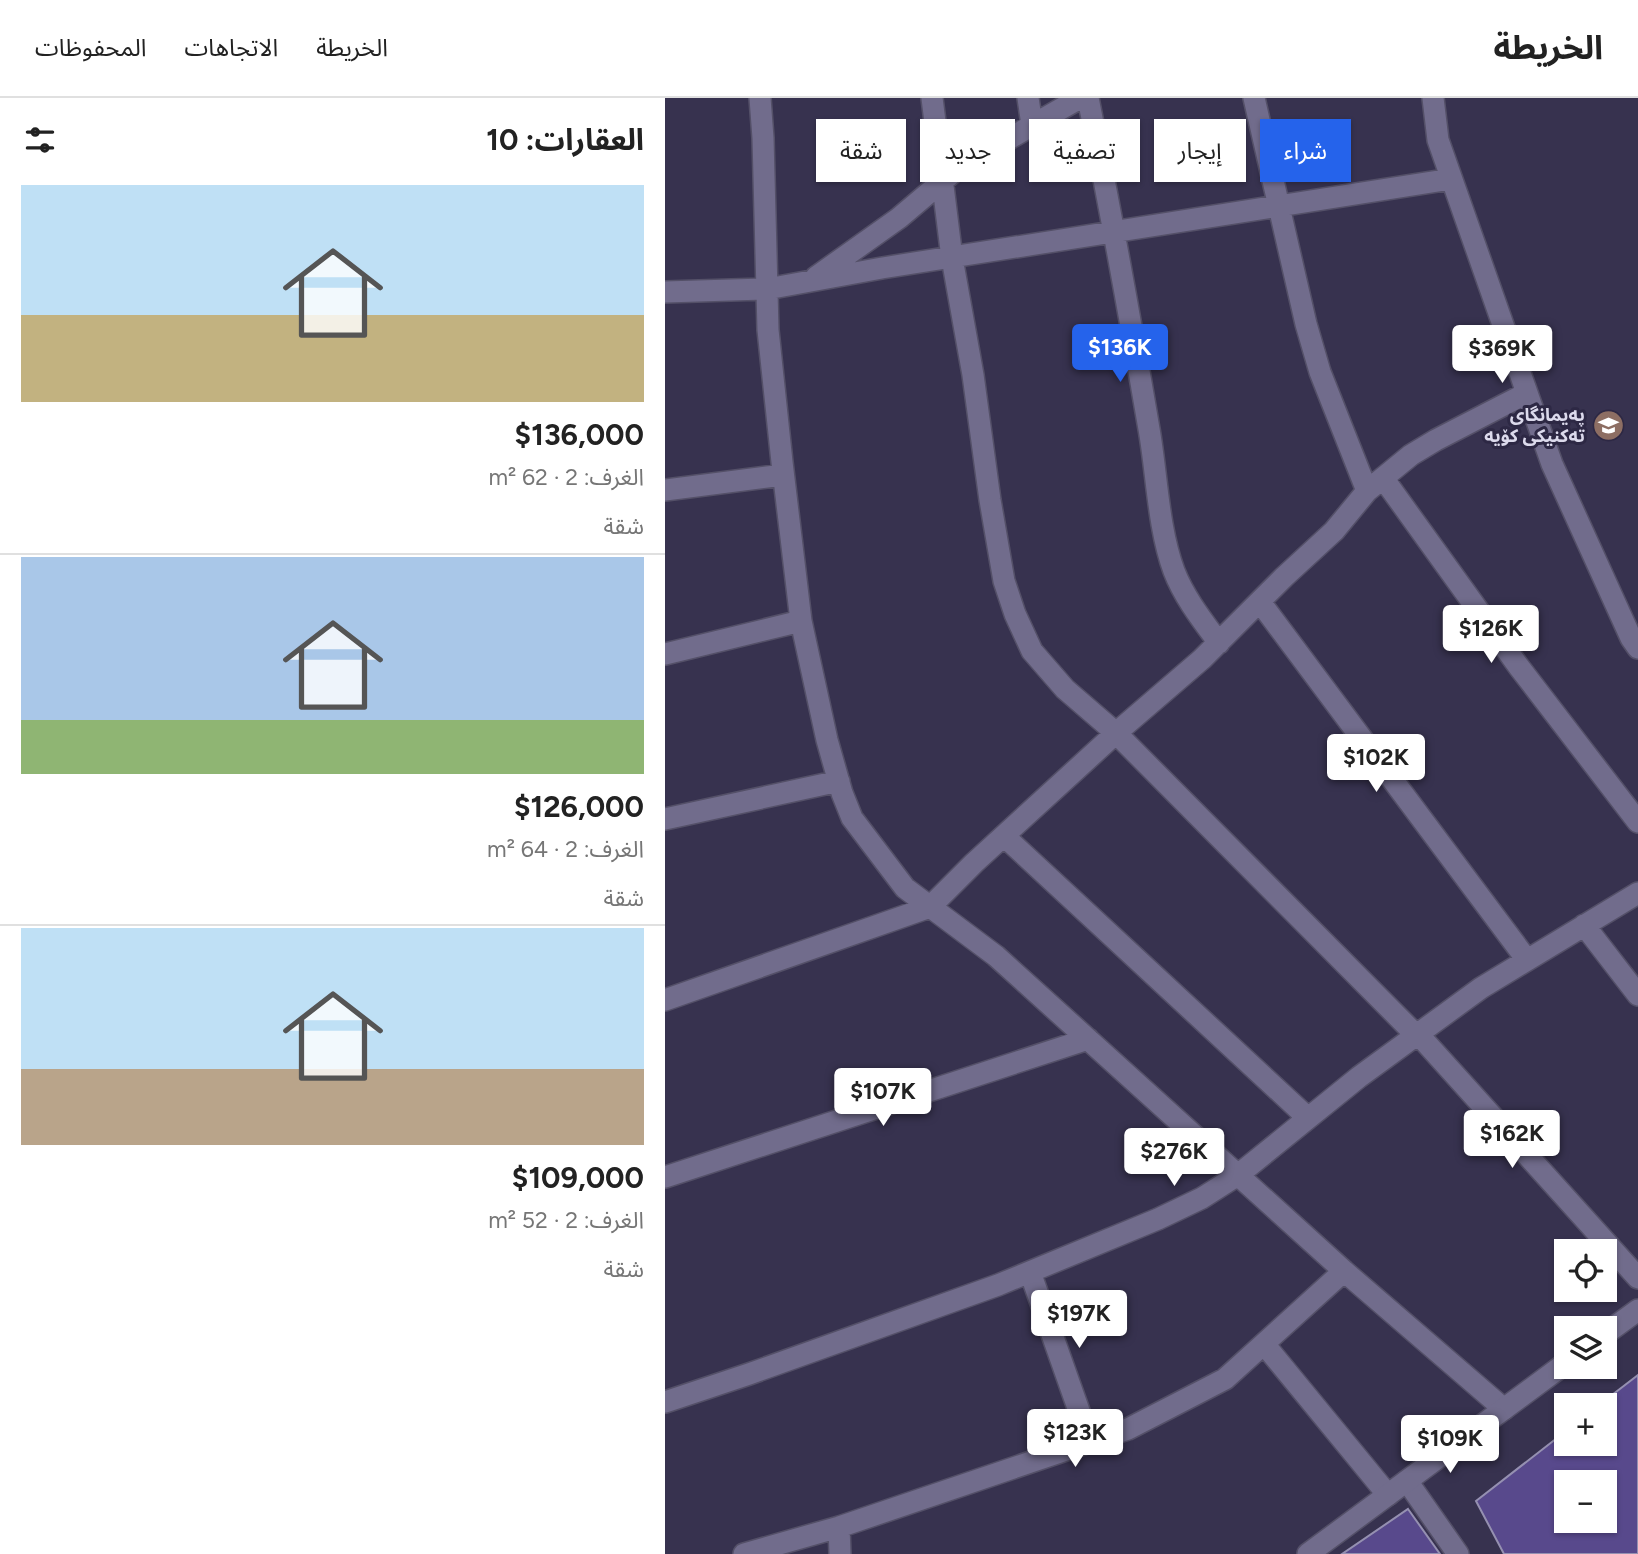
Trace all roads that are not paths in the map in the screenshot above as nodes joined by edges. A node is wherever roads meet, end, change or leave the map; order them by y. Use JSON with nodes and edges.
{"nodes":[{"id":1,"x":760,"y":98,"type":"edge"},
{"id":2,"x":932,"y":98,"type":"edge"},
{"id":3,"x":1028,"y":98,"type":"edge"},
{"id":4,"x":1080,"y":98,"type":"edge"},
{"id":5,"x":1088,"y":98,"type":"edge"},
{"id":6,"x":1254,"y":98,"type":"edge"},
{"id":7,"x":1433,"y":98,"type":"edge"},
{"id":8,"x":935,"y":119,"type":"edge"},
{"id":9,"x":1031,"y":119,"type":"edge"},
{"id":10,"x":1043,"y":119,"type":"edge"},
{"id":11,"x":1451,"y":179,"type":"junction"},
{"id":12,"x":941,"y":182,"type":"edge"},
{"id":13,"x":942,"y":182,"type":"edge"},
{"id":14,"x":1279,"y":206,"type":"junction"},
{"id":15,"x":1115,"y":232,"type":"junction"},
{"id":16,"x":952,"y":258,"type":"junction"},
{"id":17,"x":812,"y":280,"type":"junction"},
{"id":18,"x":767,"y":289,"type":"junction"},
{"id":19,"x":665,"y":292,"type":"edge"},
{"id":20,"x":1527,"y":393,"type":"junction"},
{"id":21,"x":783,"y":475,"type":"junction"},
{"id":22,"x":1375,"y":485,"type":"junction"},
{"id":23,"x":665,"y":490,"type":"edge"},
{"id":24,"x":1260,"y":602,"type":"junction"},
{"id":25,"x":801,"y":621,"type":"junction"},
{"id":26,"x":1219,"y":643,"type":"junction"},
{"id":27,"x":1638,"y":648,"type":"edge"},
{"id":28,"x":665,"y":654,"type":"edge"},
{"id":29,"x":1116,"y":733,"type":"junction"},
{"id":30,"x":839,"y":781,"type":"junction"},
{"id":31,"x":665,"y":819,"type":"edge"},
{"id":32,"x":1638,"y":822,"type":"edge"},
{"id":33,"x":1003,"y":836,"type":"junction"},
{"id":34,"x":1638,"y":893,"type":"edge"},
{"id":35,"x":930,"y":907,"type":"junction"},
{"id":36,"x":1584,"y":925,"type":"junction"},
{"id":37,"x":1527,"y":960,"type":"junction"},
{"id":38,"x":1638,"y":995,"type":"edge"},
{"id":39,"x":665,"y":1000,"type":"edge"},
{"id":40,"x":1417,"y":1035,"type":"junction"},
{"id":41,"x":1088,"y":1039,"type":"junction"},
{"id":42,"x":1308,"y":1118,"type":"junction"},
{"id":43,"x":1238,"y":1175,"type":"junction"},
{"id":44,"x":665,"y":1177,"type":"edge"},
{"id":45,"x":1344,"y":1271,"type":"junction"},
{"id":46,"x":1030,"y":1272,"type":"junction"},
{"id":47,"x":1638,"y":1278,"type":"edge"},
{"id":48,"x":1638,"y":1310,"type":"edge"},
{"id":49,"x":1617,"y":1325,"type":"edge"},
{"id":50,"x":1264,"y":1344,"type":"junction"},
{"id":51,"x":1554,"y":1372,"type":"edge"},
{"id":52,"x":665,"y":1402,"type":"edge"},
{"id":53,"x":1504,"y":1409,"type":"junction"},
{"id":54,"x":1090,"y":1441,"type":"junction"},
{"id":55,"x":1407,"y":1481,"type":"junction"},
{"id":56,"x":1388,"y":1495,"type":"junction"},
{"id":57,"x":839,"y":1527,"type":"junction"},
{"id":58,"x":744,"y":1554,"type":"edge"},
{"id":59,"x":840,"y":1554,"type":"edge"},
{"id":60,"x":1308,"y":1554,"type":"edge"},
{"id":61,"x":1458,"y":1554,"type":"edge"}],
"edges":[{"from":1,"to":18,"type":"street"},
{"from":2,"to":8,"type":"street"},
{"from":3,"to":9,"type":"street"},
{"from":4,"to":10,"type":"street"},
{"from":5,"to":15,"type":"street"},
{"from":6,"to":14,"type":"street"},
{"from":7,"to":11,"type":"street"},
{"from":11,"to":14,"type":"street"},
{"from":11,"to":20,"type":"street"},
{"from":12,"to":17,"type":"street"},
{"from":13,"to":16,"type":"street"},
{"from":14,"to":15,"type":"street"},
{"from":14,"to":22,"type":"street"},
{"from":15,"to":16,"type":"street"},
{"from":15,"to":26,"type":"street"},
{"from":16,"to":17,"type":"street"},
{"from":16,"to":29,"type":"street"},
{"from":17,"to":18,"type":"street"},
{"from":18,"to":19,"type":"street"},
{"from":18,"to":21,"type":"street"},
{"from":20,"to":22,"type":"street"},
{"from":20,"to":27,"type":"street"},
{"from":21,"to":23,"type":"street"},
{"from":21,"to":25,"type":"street"},
{"from":22,"to":24,"type":"street"},
{"from":22,"to":32,"type":"street"},
{"from":24,"to":26,"type":"street"},
{"from":24,"to":37,"type":"street"},
{"from":25,"to":28,"type":"street"},
{"from":25,"to":30,"type":"street"},
{"from":26,"to":29,"type":"street"},
{"from":29,"to":33,"type":"street"},
{"from":29,"to":40,"type":"street"},
{"from":30,"to":31,"type":"street"},
{"from":30,"to":35,"type":"street"},
{"from":33,"to":35,"type":"street"},
{"from":33,"to":42,"type":"street"},
{"from":34,"to":36,"type":"street"},
{"from":35,"to":39,"type":"street"},
{"from":35,"to":41,"type":"street"},
{"from":36,"to":37,"type":"street"},
{"from":36,"to":38,"type":"street"},
{"from":37,"to":40,"type":"street"},
{"from":40,"to":42,"type":"street"},
{"from":40,"to":47,"type":"street"},
{"from":41,"to":43,"type":"street"},
{"from":41,"to":44,"type":"street"},
{"from":42,"to":43,"type":"street"},
{"from":43,"to":45,"type":"street"},
{"from":43,"to":46,"type":"street"},
{"from":45,"to":50,"type":"street"},
{"from":45,"to":53,"type":"street"},
{"from":46,"to":52,"type":"street"},
{"from":46,"to":54,"type":"street"},
{"from":48,"to":49,"type":"street"},
{"from":50,"to":54,"type":"street"},
{"from":50,"to":56,"type":"street"},
{"from":51,"to":53,"type":"street"},
{"from":53,"to":55,"type":"street"},
{"from":54,"to":57,"type":"street"},
{"from":55,"to":56,"type":"street"},
{"from":55,"to":61,"type":"street"},
{"from":56,"to":60,"type":"street"},
{"from":57,"to":58,"type":"street"},
{"from":57,"to":59,"type":"street"}]}
